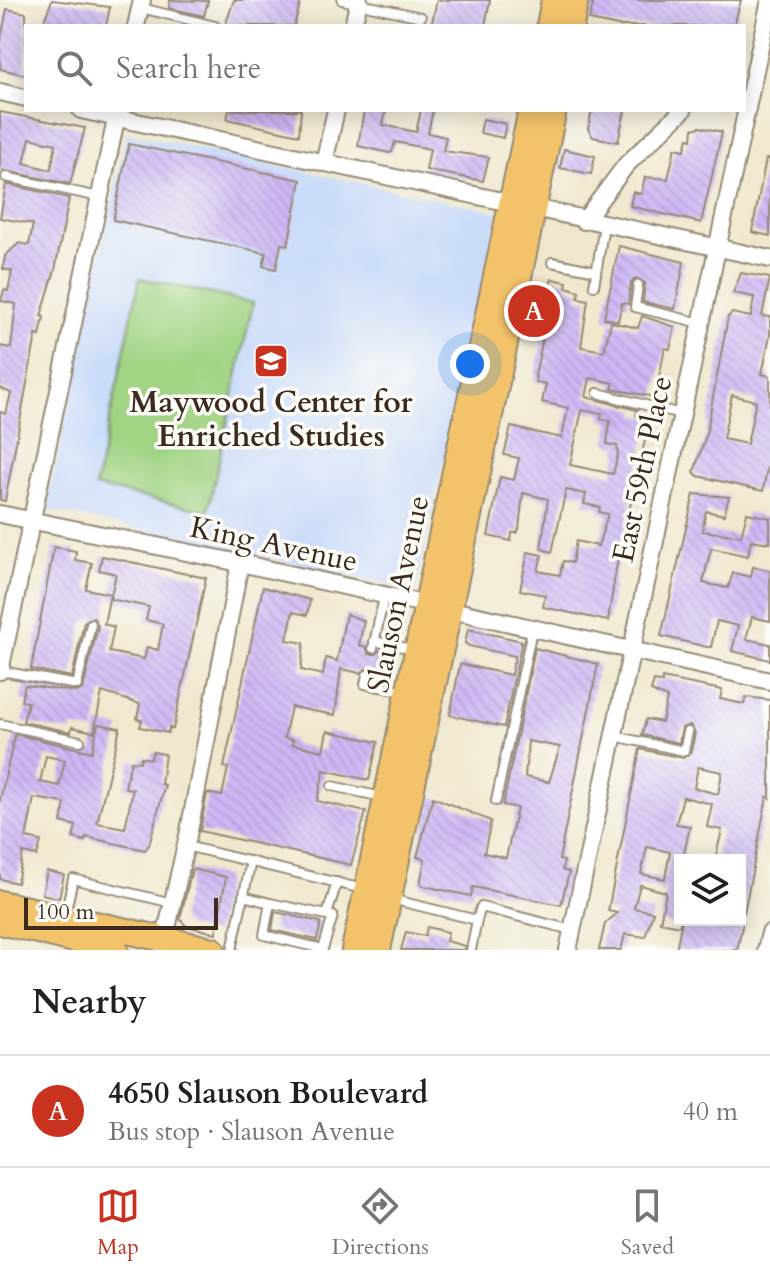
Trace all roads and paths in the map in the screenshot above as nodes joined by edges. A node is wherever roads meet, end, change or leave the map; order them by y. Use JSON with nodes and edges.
{"nodes":[{"id":1,"x":554,"y":0,"type":"edge"},
{"id":2,"x":576,"y":0,"type":"edge"},
{"id":3,"x":770,"y":0,"type":"edge"},
{"id":4,"x":353,"y":1,"type":"edge"},
{"id":5,"x":141,"y":4,"type":"edge"},
{"id":6,"x":421,"y":17,"type":"dead end"},
{"id":7,"x":136,"y":24,"type":"edge"},
{"id":8,"x":208,"y":24,"type":"edge"},
{"id":9,"x":353,"y":24,"type":"edge"},
{"id":10,"x":549,"y":24,"type":"edge"},
{"id":11,"x":571,"y":24,"type":"edge"},
{"id":12,"x":765,"y":44,"type":"edge"},
{"id":13,"x":746,"y":58,"type":"edge"},
{"id":14,"x":0,"y":92,"type":"edge"},
{"id":15,"x":24,"y":98,"type":"edge"},
{"id":16,"x":336,"y":112,"type":"edge"},
{"id":17,"x":531,"y":112,"type":"edge"},
{"id":18,"x":553,"y":112,"type":"edge"},
{"id":19,"x":681,"y":112,"type":"edge"},
{"id":20,"x":118,"y":114,"type":"edge"},
{"id":21,"x":324,"y":163,"type":"junction"},
{"id":22,"x":6,"y":177,"type":"dead end"},
{"id":23,"x":100,"y":198,"type":"junction"},
{"id":24,"x":521,"y":206,"type":"junction"},
{"id":25,"x":584,"y":221,"type":"junction"},
{"id":26,"x":604,"y":225,"type":"junction"},
{"id":27,"x":717,"y":248,"type":"junction"},
{"id":28,"x":770,"y":259,"type":"edge"},
{"id":29,"x":552,"y":262,"type":"dead end"},
{"id":30,"x":596,"y":271,"type":"junction"},
{"id":31,"x":638,"y":285,"type":"dead end"},
{"id":32,"x":594,"y":286,"type":"dead end"},
{"id":33,"x":701,"y":323,"type":"junction"},
{"id":34,"x":598,"y":393,"type":"dead end"},
{"id":35,"x":682,"y":414,"type":"junction"},
{"id":36,"x":0,"y":514,"type":"edge"},
{"id":37,"x":31,"y":522,"type":"junction"},
{"id":38,"x":240,"y":563,"type":"junction"},
{"id":39,"x":384,"y":597,"type":"junction"},
{"id":40,"x":437,"y":609,"type":"junction"},
{"id":41,"x":91,"y":624,"type":"dead end"},
{"id":42,"x":532,"y":630,"type":"junction"},
{"id":43,"x":417,"y":650,"type":"junction"},
{"id":44,"x":632,"y":652,"type":"junction"},
{"id":45,"x":0,"y":671,"type":"edge"},
{"id":46,"x":367,"y":675,"type":"dead end"},
{"id":47,"x":770,"y":681,"type":"edge"},
{"id":48,"x":409,"y":693,"type":"junction"},
{"id":49,"x":0,"y":724,"type":"edge"},
{"id":50,"x":688,"y":732,"type":"dead end"},
{"id":51,"x":614,"y":736,"type":"junction"},
{"id":52,"x":80,"y":741,"type":"dead end"},
{"id":53,"x":332,"y":786,"type":"dead end"},
{"id":54,"x":388,"y":798,"type":"junction"},
{"id":55,"x":496,"y":801,"type":"dead end"},
{"id":56,"x":185,"y":846,"type":"junction"},
{"id":57,"x":251,"y":861,"type":"junction"},
{"id":58,"x":337,"y":882,"type":"junction"},
{"id":59,"x":379,"y":894,"type":"junction"},
{"id":60,"x":243,"y":896,"type":"junction"},
{"id":61,"x":0,"y":903,"type":"edge"},
{"id":62,"x":172,"y":903,"type":"junction"},
{"id":63,"x":270,"y":903,"type":"junction"},
{"id":64,"x":327,"y":915,"type":"junction"},
{"id":65,"x":477,"y":920,"type":"junction"},
{"id":66,"x":0,"y":922,"type":"edge"},
{"id":67,"x":572,"y":930,"type":"junction"},
{"id":68,"x":770,"y":933,"type":"edge"},
{"id":69,"x":61,"y":934,"type":"edge"},
{"id":70,"x":163,"y":944,"type":"edge"},
{"id":71,"x":116,"y":950,"type":"edge"},
{"id":72,"x":213,"y":950,"type":"edge"},
{"id":73,"x":232,"y":950,"type":"edge"},
{"id":74,"x":354,"y":950,"type":"edge"},
{"id":75,"x":378,"y":950,"type":"edge"},
{"id":76,"x":471,"y":950,"type":"edge"},
{"id":77,"x":568,"y":950,"type":"edge"},
{"id":78,"x":766,"y":950,"type":"edge"}],
"edges":[{"from":1,"to":10,"type":"main road"},
{"from":2,"to":11,"type":"main road"},
{"from":3,"to":12,"type":"street","name":"East 59th Place"},
{"from":4,"to":6,"type":"lane"},
{"from":4,"to":9,"type":"street"},
{"from":5,"to":7,"type":"street"},
{"from":5,"to":8,"type":"lane"},
{"from":12,"to":13,"type":"street"},
{"from":12,"to":27,"type":"street","name":"East 59th Place"},
{"from":14,"to":15,"type":"street"},
{"from":16,"to":21,"type":"street"},
{"from":17,"to":24,"type":"main road","name":"Slauson Avenue"},
{"from":18,"to":24,"type":"main road","name":"Slauson Avenue"},
{"from":19,"to":25,"type":"street"},
{"from":20,"to":21,"type":"street"},
{"from":20,"to":23,"type":"street"},
{"from":21,"to":24,"type":"street"},
{"from":22,"to":23,"type":"lane"},
{"from":23,"to":37,"type":"street"},
{"from":24,"to":25,"type":"street"},
{"from":24,"to":40,"type":"main road","name":"Slauson Avenue"},
{"from":25,"to":26,"type":"street"},
{"from":26,"to":27,"type":"street"},
{"from":26,"to":30,"type":"lane"},
{"from":27,"to":28,"type":"street"},
{"from":27,"to":33,"type":"street","name":"East 59th Place"},
{"from":29,"to":30,"type":"lane"},
{"from":30,"to":32,"type":"lane"},
{"from":31,"to":33,"type":"lane"},
{"from":33,"to":35,"type":"street","name":"East 59th Place"},
{"from":34,"to":35,"type":"lane"},
{"from":35,"to":44,"type":"street","name":"East 59th Place"},
{"from":36,"to":37,"type":"street","name":"King Avenue"},
{"from":37,"to":38,"type":"street","name":"King Avenue"},
{"from":37,"to":45,"type":"street"},
{"from":38,"to":39,"type":"street","name":"King Avenue"},
{"from":38,"to":56,"type":"street"},
{"from":39,"to":40,"type":"street","name":"King Avenue"},
{"from":39,"to":43,"type":"lane"},
{"from":40,"to":42,"type":"street","name":"King Avenue"},
{"from":40,"to":43,"type":"main road","name":"Slauson Avenue"},
{"from":40,"to":59,"type":"main road","name":"Slauson Avenue"},
{"from":41,"to":45,"type":"lane"},
{"from":42,"to":44,"type":"street","name":"King Avenue"},
{"from":42,"to":55,"type":"lane"},
{"from":43,"to":48,"type":"main road","name":"Slauson Avenue"},
{"from":44,"to":47,"type":"street","name":"King Avenue"},
{"from":44,"to":51,"type":"street","name":"East 59th Place"},
{"from":46,"to":48,"type":"lane"},
{"from":48,"to":54,"type":"main road","name":"Slauson Avenue"},
{"from":49,"to":52,"type":"lane"},
{"from":50,"to":51,"type":"lane"},
{"from":51,"to":67,"type":"street","name":"East 59th Place"},
{"from":53,"to":54,"type":"lane"},
{"from":54,"to":59,"type":"main road","name":"Slauson Avenue"},
{"from":56,"to":57,"type":"lane"},
{"from":56,"to":62,"type":"street"},
{"from":57,"to":58,"type":"lane"},
{"from":57,"to":60,"type":"lane"},
{"from":58,"to":59,"type":"lane"},
{"from":58,"to":64,"type":"lane"},
{"from":59,"to":65,"type":"lane"},
{"from":59,"to":74,"type":"main road","name":"Slauson Avenue"},
{"from":59,"to":75,"type":"main road","name":"Slauson Avenue"},
{"from":60,"to":63,"type":"lane"},
{"from":60,"to":73,"type":"lane"},
{"from":61,"to":69,"type":"main road"},
{"from":62,"to":69,"type":"lane"},
{"from":62,"to":70,"type":"street"},
{"from":63,"to":64,"type":"lane"},
{"from":63,"to":64,"type":"lane"},
{"from":65,"to":67,"type":"lane"},
{"from":65,"to":76,"type":"lane"},
{"from":66,"to":69,"type":"main road"},
{"from":67,"to":77,"type":"street","name":"East 59th Place"},
{"from":68,"to":78,"type":"street"},
{"from":69,"to":70,"type":"main road"},
{"from":69,"to":71,"type":"main road"},
{"from":70,"to":72,"type":"main road"}]}
